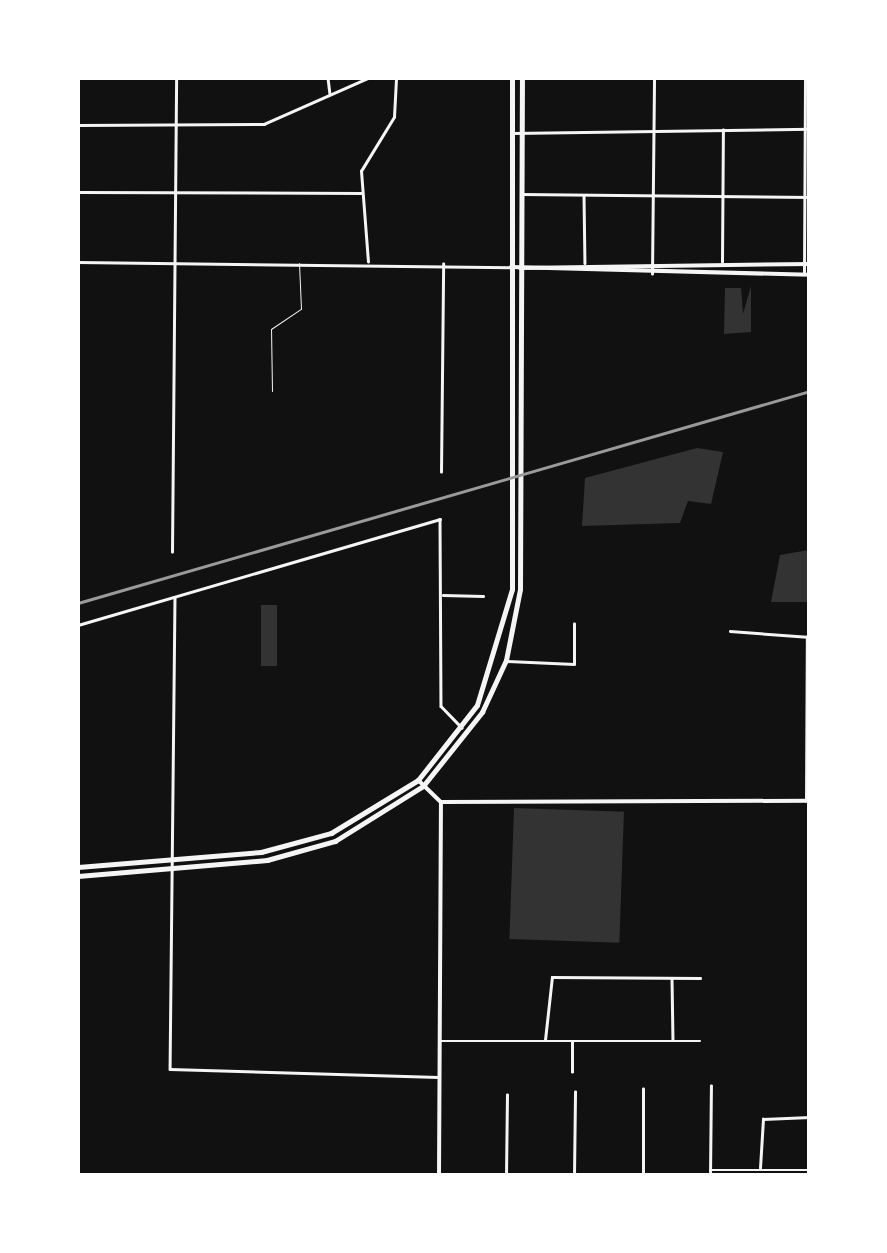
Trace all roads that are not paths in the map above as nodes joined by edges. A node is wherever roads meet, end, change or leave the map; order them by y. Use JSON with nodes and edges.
{"nodes":[{"id":1,"x":176,"y":78,"type":"edge"},
{"id":2,"x":328,"y":78,"type":"edge"},
{"id":3,"x":368,"y":78,"type":"edge"},
{"id":4,"x":396,"y":78,"type":"edge"},
{"id":5,"x":512,"y":78,"type":"edge"},
{"id":6,"x":522,"y":78,"type":"edge"},
{"id":7,"x":654,"y":78,"type":"edge"},
{"id":8,"x":806,"y":78,"type":"edge"},
{"id":9,"x":330,"y":96,"type":"junction"},
{"id":10,"x":78,"y":124,"type":"edge"},
{"id":11,"x":176,"y":125,"type":"junction"},
{"id":12,"x":522,"y":128,"type":"junction"},
{"id":13,"x":653,"y":129,"type":"junction"},
{"id":14,"x":724,"y":129,"type":"junction"},
{"id":15,"x":807,"y":129,"type":"edge"},
{"id":16,"x":512,"y":134,"type":"junction"},
{"id":17,"x":512,"y":184,"type":"junction"},
{"id":18,"x":78,"y":192,"type":"edge"},
{"id":19,"x":176,"y":192,"type":"junction"},
{"id":20,"x":362,"y":193,"type":"junction"},
{"id":21,"x":522,"y":194,"type":"junction"},
{"id":22,"x":584,"y":195,"type":"junction"},
{"id":23,"x":653,"y":196,"type":"junction"},
{"id":24,"x":722,"y":196,"type":"junction"},
{"id":25,"x":807,"y":197,"type":"edge"},
{"id":26,"x":78,"y":262,"type":"edge"},
{"id":27,"x":175,"y":262,"type":"junction"},
{"id":28,"x":299,"y":263,"type":"junction"},
{"id":29,"x":585,"y":263,"type":"junction"},
{"id":30,"x":368,"y":264,"type":"junction"},
{"id":31,"x":443,"y":264,"type":"junction"},
{"id":32,"x":652,"y":264,"type":"junction"},
{"id":33,"x":722,"y":264,"type":"junction"},
{"id":34,"x":807,"y":264,"type":"edge"},
{"id":35,"x":511,"y":268,"type":"junction"},
{"id":36,"x":520,"y":268,"type":"junction"},
{"id":37,"x":652,"y":274,"type":"junction"},
{"id":38,"x":807,"y":275,"type":"edge"},
{"id":39,"x":272,"y":390,"type":"dead end"},
{"id":40,"x":441,"y":472,"type":"dead end"},
{"id":41,"x":172,"y":552,"type":"dead end"},
{"id":42,"x":442,"y":596,"type":"junction"},
{"id":43,"x":483,"y":596,"type":"dead end"},
{"id":44,"x":175,"y":597,"type":"junction"},
{"id":45,"x":574,"y":624,"type":"dead end"},
{"id":46,"x":78,"y":625,"type":"edge"},
{"id":47,"x":730,"y":631,"type":"dead end"},
{"id":48,"x":808,"y":637,"type":"edge"},
{"id":49,"x":506,"y":660,"type":"junction"},
{"id":50,"x":808,"y":698,"type":"edge"},
{"id":51,"x":462,"y":728,"type":"junction"},
{"id":52,"x":808,"y":761,"type":"edge"},
{"id":53,"x":418,"y":780,"type":"junction"},
{"id":54,"x":423,"y":786,"type":"junction"},
{"id":55,"x":441,"y":802,"type":"junction"},
{"id":56,"x":808,"y":802,"type":"edge"},
{"id":57,"x":296,"y":844,"type":"junction"},
{"id":58,"x":297,"y":853,"type":"junction"},
{"id":59,"x":174,"y":859,"type":"junction"},
{"id":60,"x":78,"y":867,"type":"edge"},
{"id":61,"x":171,"y":868,"type":"junction"},
{"id":62,"x":78,"y":876,"type":"edge"},
{"id":63,"x":672,"y":978,"type":"junction"},
{"id":64,"x":700,"y":978,"type":"dead end"},
{"id":65,"x":440,"y":1040,"type":"junction"},
{"id":66,"x":544,"y":1041,"type":"junction"},
{"id":67,"x":572,"y":1041,"type":"junction"},
{"id":68,"x":673,"y":1041,"type":"junction"},
{"id":69,"x":700,"y":1041,"type":"dead end"},
{"id":70,"x":572,"y":1072,"type":"dead end"},
{"id":71,"x":440,"y":1077,"type":"junction"},
{"id":72,"x":711,"y":1086,"type":"dead end"},
{"id":73,"x":643,"y":1089,"type":"dead end"},
{"id":74,"x":575,"y":1092,"type":"dead end"},
{"id":75,"x":507,"y":1095,"type":"dead end"},
{"id":76,"x":810,"y":1117,"type":"edge"},
{"id":77,"x":760,"y":1170,"type":"junction"},
{"id":78,"x":810,"y":1170,"type":"edge"},
{"id":79,"x":710,"y":1173,"type":"edge"},
{"id":80,"x":439,"y":1176,"type":"edge"},
{"id":81,"x":506,"y":1176,"type":"edge"},
{"id":82,"x":574,"y":1176,"type":"edge"},
{"id":83,"x":642,"y":1176,"type":"edge"}],
"edges":[{"from":1,"to":11,"type":"street"},
{"from":2,"to":9,"type":"street"},
{"from":3,"to":9,"type":"street"},
{"from":4,"to":20,"type":"street"},
{"from":5,"to":16,"type":"main road"},
{"from":6,"to":12,"type":"main road"},
{"from":7,"to":13,"type":"street"},
{"from":8,"to":15,"type":"street"},
{"from":9,"to":11,"type":"street"},
{"from":10,"to":11,"type":"street"},
{"from":11,"to":19,"type":"street"},
{"from":12,"to":13,"type":"street"},
{"from":12,"to":16,"type":"street"},
{"from":12,"to":21,"type":"main road"},
{"from":13,"to":14,"type":"street"},
{"from":13,"to":23,"type":"street"},
{"from":14,"to":15,"type":"street"},
{"from":14,"to":24,"type":"street"},
{"from":15,"to":25,"type":"street"},
{"from":16,"to":17,"type":"main road"},
{"from":17,"to":21,"type":"main road"},
{"from":17,"to":35,"type":"main road"},
{"from":18,"to":19,"type":"street"},
{"from":19,"to":20,"type":"street"},
{"from":19,"to":27,"type":"street"},
{"from":20,"to":30,"type":"street"},
{"from":21,"to":22,"type":"street"},
{"from":21,"to":36,"type":"main road"},
{"from":22,"to":23,"type":"street"},
{"from":22,"to":29,"type":"street"},
{"from":23,"to":24,"type":"street"},
{"from":23,"to":32,"type":"street"},
{"from":24,"to":25,"type":"street"},
{"from":24,"to":33,"type":"street"},
{"from":25,"to":34,"type":"street"},
{"from":26,"to":27,"type":"street"},
{"from":27,"to":28,"type":"street"},
{"from":27,"to":41,"type":"street"},
{"from":28,"to":30,"type":"street"},
{"from":28,"to":39,"type":"lane"},
{"from":29,"to":32,"type":"street"},
{"from":29,"to":36,"type":"street"},
{"from":30,"to":31,"type":"street"},
{"from":31,"to":35,"type":"street"},
{"from":31,"to":40,"type":"street"},
{"from":32,"to":33,"type":"street"},
{"from":32,"to":37,"type":"street"},
{"from":33,"to":34,"type":"street"},
{"from":34,"to":38,"type":"street"},
{"from":35,"to":36,"type":"street"},
{"from":35,"to":51,"type":"main road"},
{"from":36,"to":37,"type":"street"},
{"from":36,"to":49,"type":"main road"},
{"from":37,"to":38,"type":"street"},
{"from":42,"to":43,"type":"street"},
{"from":42,"to":44,"type":"street"},
{"from":42,"to":51,"type":"street"},
{"from":44,"to":46,"type":"street"},
{"from":44,"to":59,"type":"street"},
{"from":45,"to":49,"type":"street"},
{"from":47,"to":48,"type":"street"},
{"from":48,"to":50,"type":"street"},
{"from":49,"to":54,"type":"main road"},
{"from":50,"to":52,"type":"street"},
{"from":51,"to":53,"type":"main road"},
{"from":52,"to":56,"type":"street"},
{"from":53,"to":54,"type":"street"},
{"from":53,"to":57,"type":"main road"},
{"from":54,"to":55,"type":"street"},
{"from":54,"to":58,"type":"main road"},
{"from":55,"to":56,"type":"street"},
{"from":55,"to":65,"type":"street"},
{"from":57,"to":58,"type":"street"},
{"from":57,"to":59,"type":"main road"},
{"from":58,"to":61,"type":"main road"},
{"from":59,"to":60,"type":"main road"},
{"from":59,"to":61,"type":"street"},
{"from":61,"to":62,"type":"main road"},
{"from":61,"to":71,"type":"street"},
{"from":63,"to":64,"type":"street"},
{"from":63,"to":66,"type":"street"},
{"from":63,"to":68,"type":"street"},
{"from":65,"to":66,"type":"street"},
{"from":65,"to":71,"type":"street"},
{"from":66,"to":67,"type":"street"},
{"from":67,"to":68,"type":"street"},
{"from":67,"to":70,"type":"street"},
{"from":68,"to":69,"type":"street"},
{"from":71,"to":80,"type":"street"},
{"from":72,"to":79,"type":"street"},
{"from":73,"to":83,"type":"street"},
{"from":74,"to":82,"type":"street"},
{"from":75,"to":81,"type":"street"},
{"from":76,"to":77,"type":"street"},
{"from":77,"to":78,"type":"street"},
{"from":77,"to":79,"type":"street"}]}
